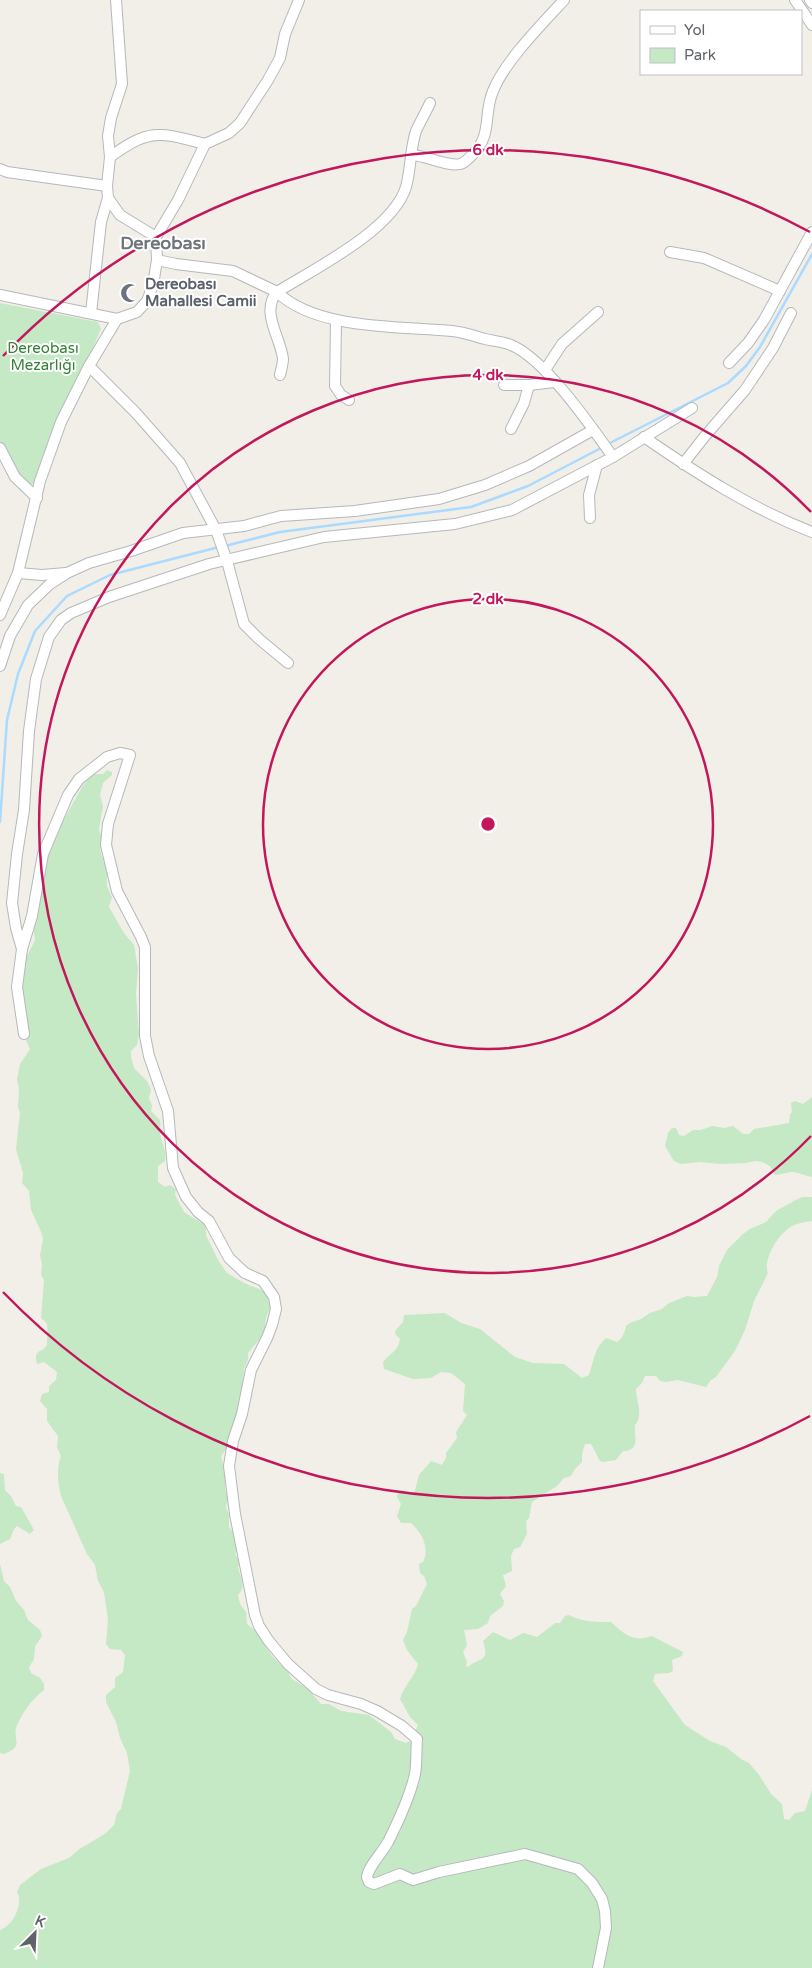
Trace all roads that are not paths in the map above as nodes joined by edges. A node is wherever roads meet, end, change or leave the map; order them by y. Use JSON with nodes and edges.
{"nodes":[{"id":1,"x":116,"y":0,"type":"edge"},
{"id":2,"x":299,"y":0,"type":"edge"},
{"id":3,"x":564,"y":0,"type":"edge"},
{"id":4,"x":802,"y":10,"type":"edge"},
{"id":5,"x":812,"y":25,"type":"edge"},
{"id":6,"x":430,"y":103,"type":"dead end"},
{"id":7,"x":205,"y":144,"type":"junction"},
{"id":8,"x":411,"y":155,"type":"junction"},
{"id":9,"x":110,"y":157,"type":"junction"},
{"id":10,"x":0,"y":169,"type":"edge"},
{"id":11,"x":107,"y":186,"type":"junction"},
{"id":12,"x":108,"y":198,"type":"junction"},
{"id":13,"x":812,"y":232,"type":"edge"},
{"id":14,"x":156,"y":237,"type":"junction"},
{"id":15,"x":670,"y":252,"type":"dead end"},
{"id":16,"x":157,"y":260,"type":"junction"},
{"id":17,"x":780,"y":291,"type":"junction"},
{"id":18,"x":277,"y":292,"type":"junction"},
{"id":19,"x":0,"y":295,"type":"edge"},
{"id":20,"x":598,"y":312,"type":"dead end"},
{"id":21,"x":91,"y":313,"type":"junction"},
{"id":22,"x":791,"y":313,"type":"dead end"},
{"id":23,"x":117,"y":319,"type":"junction"},
{"id":24,"x":336,"y":321,"type":"junction"},
{"id":25,"x":729,"y":363,"type":"dead end"},
{"id":26,"x":89,"y":366,"type":"junction"},
{"id":27,"x":545,"y":370,"type":"junction"},
{"id":28,"x":280,"y":374,"type":"dead end"},
{"id":29,"x":554,"y":382,"type":"junction"},
{"id":30,"x":504,"y":385,"type":"dead end"},
{"id":31,"x":529,"y":385,"type":"junction"},
{"id":32,"x":348,"y":400,"type":"dead end"},
{"id":33,"x":692,"y":408,"type":"dead end"},
{"id":34,"x":511,"y":429,"type":"dead end"},
{"id":35,"x":593,"y":430,"type":"junction"},
{"id":36,"x":644,"y":437,"type":"junction"},
{"id":37,"x":0,"y":448,"type":"edge"},
{"id":38,"x":613,"y":457,"type":"junction"},
{"id":39,"x":683,"y":464,"type":"junction"},
{"id":40,"x":597,"y":465,"type":"junction"},
{"id":41,"x":37,"y":498,"type":"junction"},
{"id":42,"x":590,"y":518,"type":"dead end"},
{"id":43,"x":216,"y":530,"type":"junction"},
{"id":44,"x":812,"y":532,"type":"edge"},
{"id":45,"x":227,"y":560,"type":"junction"},
{"id":46,"x":67,"y":572,"type":"junction"},
{"id":47,"x":18,"y":573,"type":"junction"},
{"id":48,"x":0,"y":615,"type":"edge"},
{"id":49,"x":288,"y":663,"type":"dead end"},
{"id":50,"x":0,"y":666,"type":"edge"},
{"id":51,"x":22,"y":949,"type":"junction"},
{"id":52,"x":24,"y":1034,"type":"dead end"},
{"id":53,"x":598,"y":1968,"type":"edge"}],
"edges":[{"from":1,"to":9,"type":"street"},
{"from":2,"to":7,"type":"street"},
{"from":3,"to":8,"type":"street"},
{"from":4,"to":5,"type":"street"},
{"from":6,"to":8,"type":"street"},
{"from":7,"to":9,"type":"street"},
{"from":7,"to":14,"type":"street"},
{"from":8,"to":18,"type":"street"},
{"from":9,"to":11,"type":"street"},
{"from":10,"to":11,"type":"street"},
{"from":11,"to":12,"type":"street"},
{"from":12,"to":14,"type":"street"},
{"from":12,"to":21,"type":"street"},
{"from":13,"to":17,"type":"street"},
{"from":14,"to":16,"type":"street"},
{"from":15,"to":17,"type":"street"},
{"from":16,"to":18,"type":"street"},
{"from":16,"to":23,"type":"street"},
{"from":17,"to":25,"type":"street"},
{"from":18,"to":24,"type":"street"},
{"from":18,"to":28,"type":"street"},
{"from":19,"to":21,"type":"street"},
{"from":20,"to":27,"type":"street"},
{"from":21,"to":23,"type":"street"},
{"from":22,"to":39,"type":"street"},
{"from":23,"to":26,"type":"street"},
{"from":24,"to":27,"type":"street"},
{"from":24,"to":32,"type":"street"},
{"from":26,"to":41,"type":"street"},
{"from":26,"to":43,"type":"street"},
{"from":27,"to":29,"type":"street"},
{"from":29,"to":31,"type":"street"},
{"from":29,"to":35,"type":"street"},
{"from":30,"to":31,"type":"street"},
{"from":31,"to":34,"type":"street"},
{"from":33,"to":36,"type":"street"},
{"from":35,"to":38,"type":"street"},
{"from":35,"to":43,"type":"street"},
{"from":36,"to":38,"type":"street"},
{"from":36,"to":39,"type":"street"},
{"from":37,"to":41,"type":"street"},
{"from":38,"to":40,"type":"street"},
{"from":39,"to":44,"type":"street"},
{"from":40,"to":42,"type":"street"},
{"from":40,"to":45,"type":"street"},
{"from":41,"to":47,"type":"street"},
{"from":43,"to":45,"type":"street"},
{"from":43,"to":46,"type":"street"},
{"from":45,"to":49,"type":"street"},
{"from":45,"to":51,"type":"street"},
{"from":46,"to":47,"type":"street"},
{"from":46,"to":50,"type":"street"},
{"from":47,"to":48,"type":"street"},
{"from":51,"to":52,"type":"street"},
{"from":51,"to":53,"type":"street"}]}
